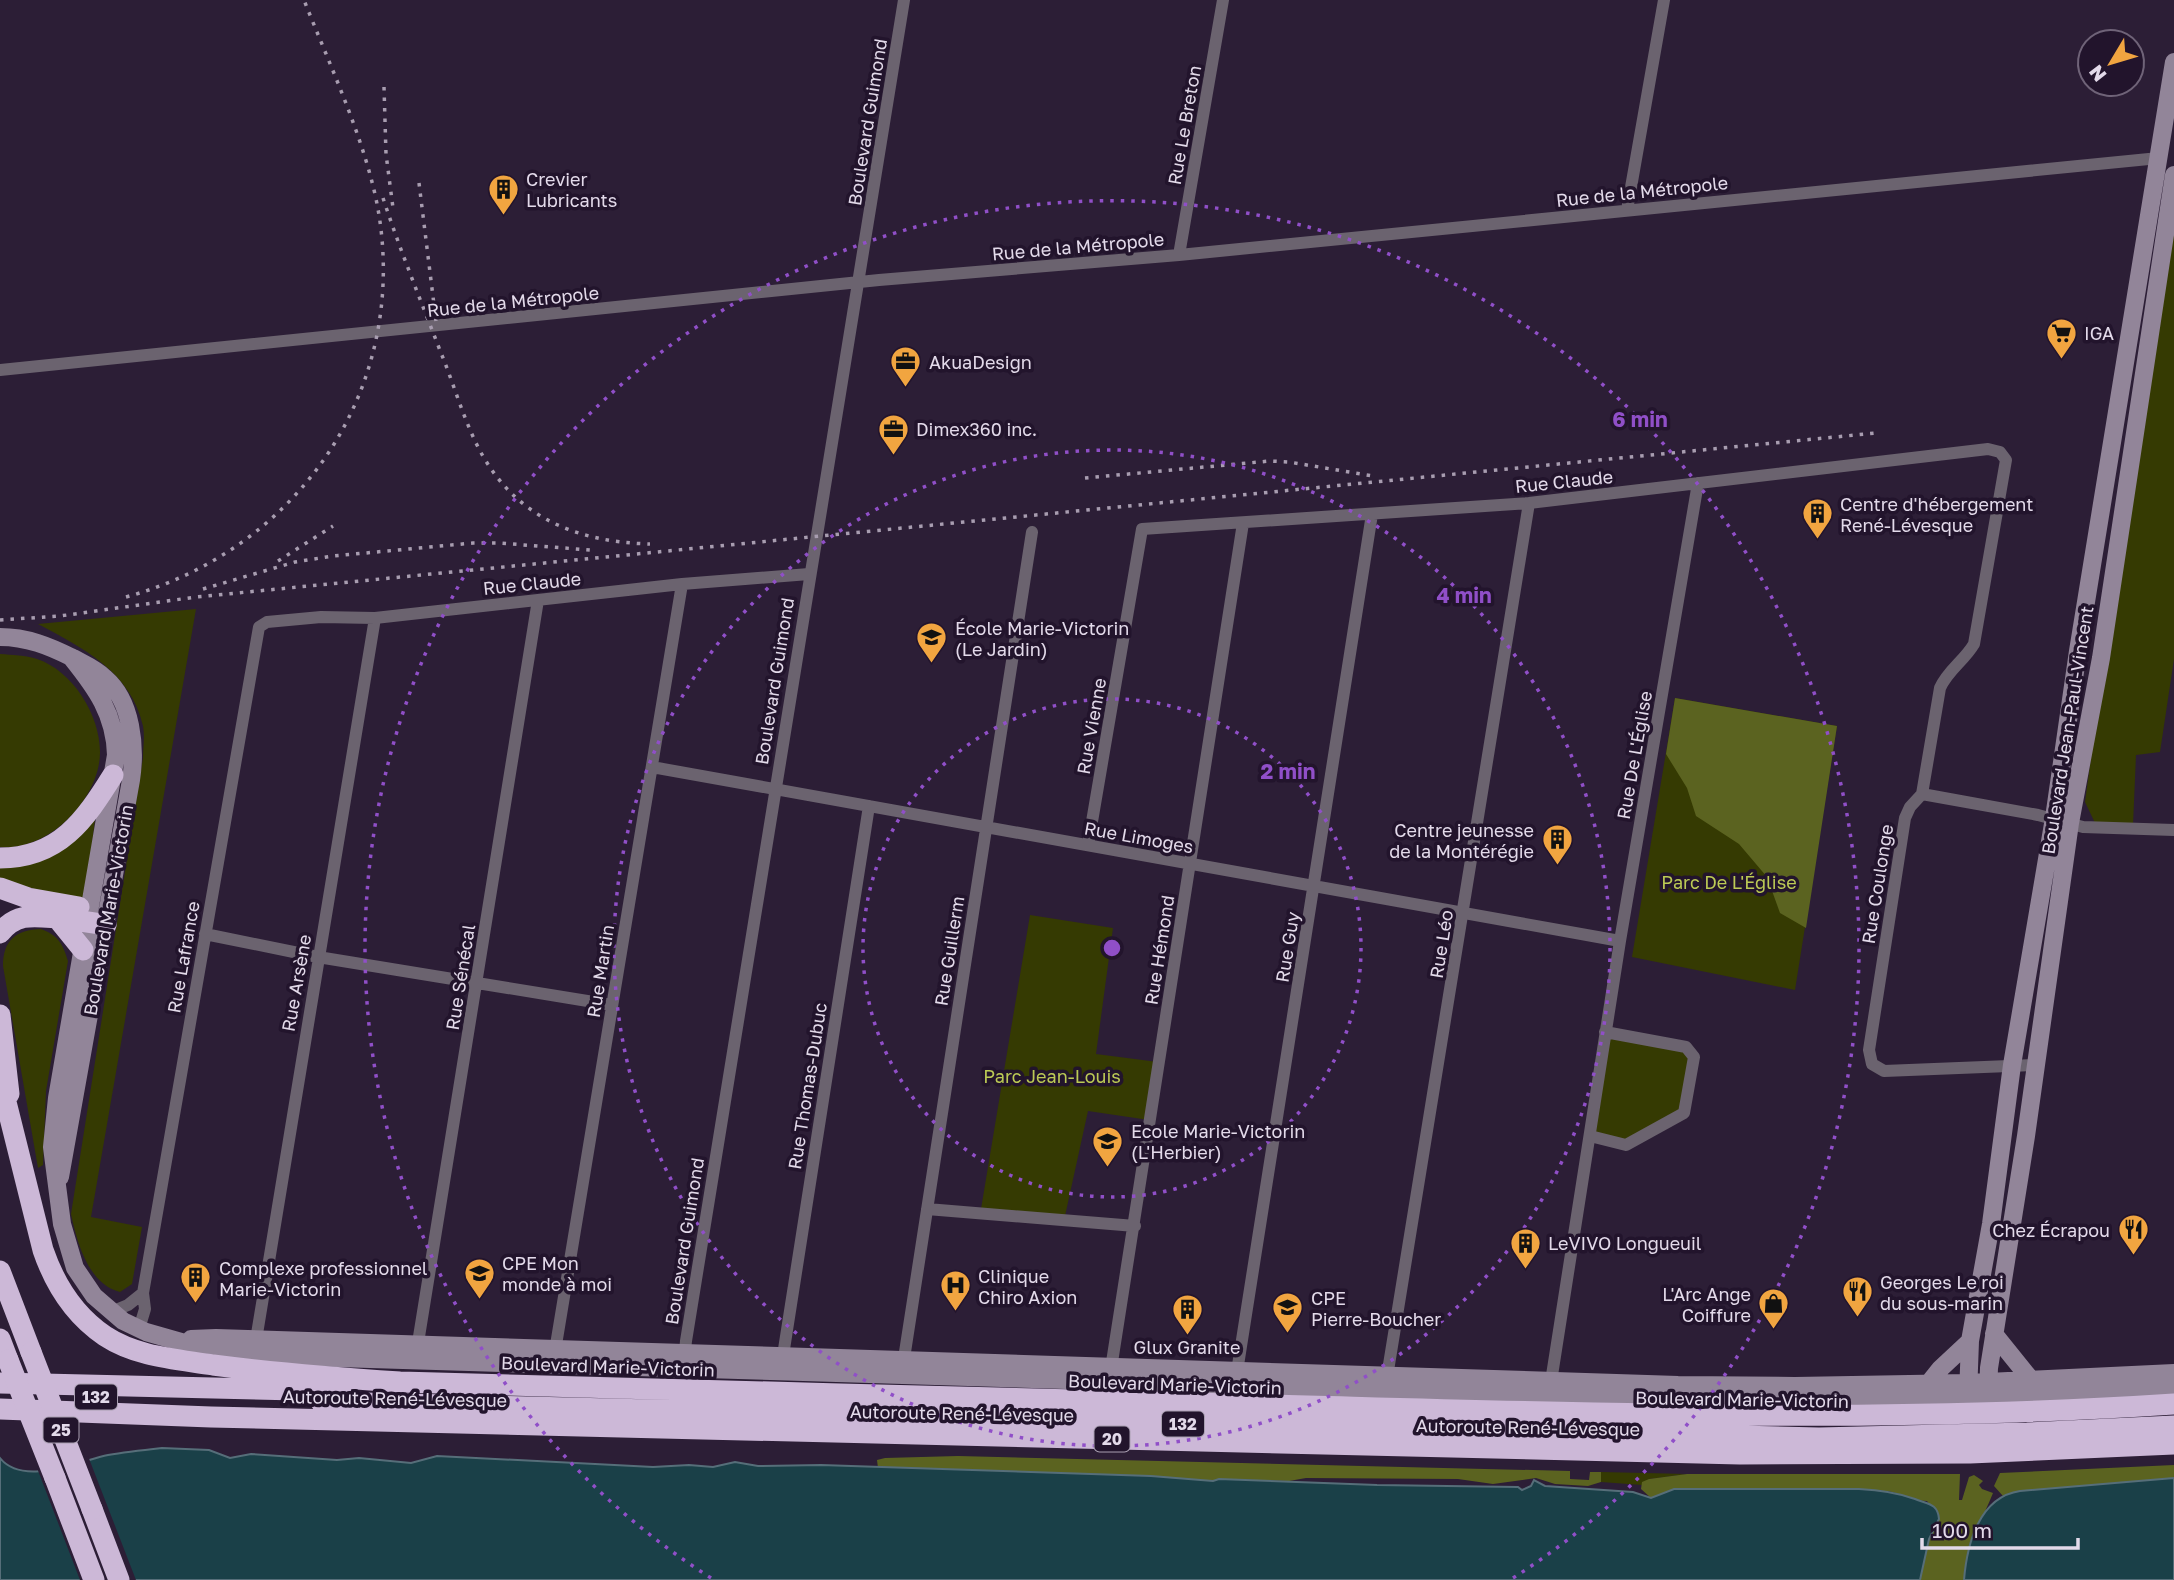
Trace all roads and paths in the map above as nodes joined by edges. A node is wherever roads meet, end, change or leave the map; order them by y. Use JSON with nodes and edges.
{"nodes":[{"id":1,"x":904,"y":0,"type":"edge"},
{"id":2,"x":1223,"y":0,"type":"edge"},
{"id":3,"x":1664,"y":0,"type":"edge"},
{"id":4,"x":2174,"y":62,"type":"edge"},
{"id":5,"x":2167,"y":159,"type":"edge"},
{"id":6,"x":2174,"y":175,"type":"edge"},
{"id":7,"x":1627,"y":210,"type":"junction"},
{"id":8,"x":1179,"y":255,"type":"junction"},
{"id":9,"x":859,"y":282,"type":"junction"},
{"id":10,"x":0,"y":370,"type":"edge"},
{"id":11,"x":2117,"y":423,"type":"junction"},
{"id":12,"x":2137,"y":423,"type":"junction"},
{"id":13,"x":1988,"y":449,"type":"joint"},
{"id":14,"x":1698,"y":484,"type":"junction"},
{"id":15,"x":1529,"y":503,"type":"junction"},
{"id":16,"x":1372,"y":514,"type":"junction"},
{"id":17,"x":1242,"y":523,"type":"junction"},
{"id":18,"x":1142,"y":529,"type":"joint"},
{"id":19,"x":1032,"y":532,"type":"dead end"},
{"id":20,"x":809,"y":574,"type":"junction"},
{"id":21,"x":682,"y":584,"type":"junction"},
{"id":22,"x":538,"y":600,"type":"junction"},
{"id":23,"x":375,"y":618,"type":"junction"},
{"id":24,"x":259,"y":627,"type":"joint"},
{"id":25,"x":0,"y":637,"type":"edge"},
{"id":26,"x":71,"y":657,"type":"junction"},
{"id":27,"x":652,"y":767,"type":"junction"},
{"id":28,"x":113,"y":775,"type":"junction"},
{"id":29,"x":775,"y":789,"type":"junction"},
{"id":30,"x":1922,"y":794,"type":"junction"},
{"id":31,"x":869,"y":806,"type":"junction"},
{"id":32,"x":2062,"y":821,"type":"junction"},
{"id":33,"x":986,"y":827,"type":"junction"},
{"id":34,"x":2174,"y":830,"type":"edge"},
{"id":35,"x":1088,"y":845,"type":"junction"},
{"id":36,"x":0,"y":858,"type":"edge"},
{"id":37,"x":1190,"y":864,"type":"junction"},
{"id":38,"x":1315,"y":886,"type":"junction"},
{"id":39,"x":0,"y":888,"type":"edge"},
{"id":40,"x":1464,"y":913,"type":"junction"},
{"id":41,"x":98,"y":917,"type":"junction"},
{"id":42,"x":57,"y":918,"type":"junction"},
{"id":43,"x":0,"y":933,"type":"edge"},
{"id":44,"x":205,"y":934,"type":"junction"},
{"id":45,"x":1620,"y":941,"type":"junction"},
{"id":46,"x":83,"y":950,"type":"junction"},
{"id":47,"x":318,"y":957,"type":"junction"},
{"id":48,"x":477,"y":983,"type":"junction"},
{"id":49,"x":612,"y":1004,"type":"junction"},
{"id":50,"x":0,"y":1015,"type":"edge"},
{"id":51,"x":1605,"y":1032,"type":"junction"},
{"id":52,"x":2012,"y":1065,"type":"junction"},
{"id":53,"x":2036,"y":1065,"type":"junction"},
{"id":54,"x":0,"y":1078,"type":"edge"},
{"id":55,"x":12,"y":1124,"type":"junction"},
{"id":56,"x":1590,"y":1136,"type":"junction"},
{"id":57,"x":58,"y":1188,"type":"junction"},
{"id":58,"x":927,"y":1209,"type":"junction"},
{"id":59,"x":1135,"y":1226,"type":"junction"},
{"id":60,"x":0,"y":1271,"type":"edge"},
{"id":61,"x":143,"y":1293,"type":"junction"},
{"id":62,"x":111,"y":1312,"type":"junction"},
{"id":63,"x":139,"y":1329,"type":"junction"},
{"id":64,"x":1994,"y":1334,"type":"junction"},
{"id":65,"x":0,"y":1339,"type":"edge"},
{"id":66,"x":1970,"y":1341,"type":"junction"},
{"id":67,"x":254,"y":1347,"type":"junction"},
{"id":68,"x":417,"y":1352,"type":"junction"},
{"id":69,"x":554,"y":1357,"type":"junction"},
{"id":70,"x":684,"y":1361,"type":"junction"},
{"id":71,"x":782,"y":1364,"type":"junction"},
{"id":72,"x":903,"y":1368,"type":"junction"},
{"id":73,"x":2174,"y":1373,"type":"edge"},
{"id":74,"x":1110,"y":1374,"type":"junction"},
{"id":75,"x":1236,"y":1379,"type":"junction"},
{"id":76,"x":2032,"y":1381,"type":"junction"},
{"id":77,"x":0,"y":1383,"type":"edge"},
{"id":78,"x":1386,"y":1383,"type":"junction"},
{"id":79,"x":1928,"y":1384,"type":"junction"},
{"id":80,"x":1550,"y":1387,"type":"junction"},
{"id":81,"x":2174,"y":1388,"type":"edge"},
{"id":82,"x":1988,"y":1390,"type":"junction"},
{"id":83,"x":1968,"y":1391,"type":"junction"},
{"id":84,"x":0,"y":1395,"type":"edge"},
{"id":85,"x":2174,"y":1404,"type":"edge"},
{"id":86,"x":0,"y":1409,"type":"edge"},
{"id":87,"x":2174,"y":1414,"type":"edge"},
{"id":88,"x":2174,"y":1426,"type":"edge"},
{"id":89,"x":2174,"y":1444,"type":"edge"},
{"id":90,"x":94,"y":1580,"type":"edge"},
{"id":91,"x":120,"y":1580,"type":"edge"}],
"edges":[{"from":1,"to":9,"type":"street","name":"Boulevard Guimond"},
{"from":2,"to":8,"type":"street","name":"Rue Le Breton"},
{"from":3,"to":7,"type":"street"},
{"from":4,"to":5,"type":"street","name":"Boulevard Jean-Paul-Vincent"},
{"from":5,"to":7,"type":"street","name":"Rue de la Métropole"},
{"from":5,"to":11,"type":"street","name":"Boulevard Jean-Paul-Vincent"},
{"from":6,"to":12,"type":"street","name":"Boulevard Jean-Paul-Vincent"},
{"from":7,"to":8,"type":"street","name":"Rue de la Métropole"},
{"from":8,"to":9,"type":"street","name":"Rue de la Métropole"},
{"from":9,"to":10,"type":"street","name":"Rue de la Métropole"},
{"from":9,"to":20,"type":"street","name":"Boulevard Guimond"},
{"from":11,"to":12,"type":"street"},
{"from":11,"to":32,"type":"street","name":"Boulevard Jean-Paul-Vincent"},
{"from":12,"to":32,"type":"street","name":"Boulevard Jean-Paul-Vincent"},
{"from":13,"to":14,"type":"street","name":"Rue Claude"},
{"from":13,"to":30,"type":"street","name":"Rue Coulonge"},
{"from":14,"to":15,"type":"street","name":"Rue Claude"},
{"from":14,"to":45,"type":"street","name":"Rue De L'Église"},
{"from":15,"to":16,"type":"street","name":"Rue Claude"},
{"from":15,"to":40,"type":"street","name":"Rue Léo"},
{"from":16,"to":17,"type":"street","name":"Rue Claude"},
{"from":16,"to":38,"type":"street","name":"Rue Guy"},
{"from":17,"to":18,"type":"street","name":"Rue Claude"},
{"from":17,"to":37,"type":"street","name":"Rue Hémond"},
{"from":18,"to":35,"type":"street","name":"Rue Vienne"},
{"from":19,"to":33,"type":"street","name":"Rue Guillerm"},
{"from":20,"to":21,"type":"street","name":"Rue Claude"},
{"from":20,"to":29,"type":"street","name":"Boulevard Guimond"},
{"from":21,"to":22,"type":"street","name":"Rue Claude"},
{"from":21,"to":27,"type":"street","name":"Rue Martin"},
{"from":22,"to":23,"type":"street","name":"Rue Claude"},
{"from":22,"to":48,"type":"street","name":"Rue Sénécal"},
{"from":23,"to":24,"type":"street","name":"Rue Claude"},
{"from":23,"to":47,"type":"street","name":"Rue Arsène"},
{"from":24,"to":44,"type":"street","name":"Rue Lafrance"},
{"from":25,"to":26,"type":"street","name":"Boulevard Marie-Victorin"},
{"from":26,"to":28,"type":"street","name":"Boulevard Marie-Victorin"},
{"from":26,"to":41,"type":"street","name":"Boulevard Marie-Victorin"},
{"from":27,"to":29,"type":"street","name":"Rue Limoges"},
{"from":27,"to":49,"type":"street","name":"Rue Martin"},
{"from":28,"to":36,"type":"highway"},
{"from":28,"to":41,"type":"street","name":"Boulevard Marie-Victorin"},
{"from":29,"to":31,"type":"street","name":"Rue Limoges"},
{"from":29,"to":70,"type":"street","name":"Boulevard Guimond"},
{"from":30,"to":32,"type":"street"},
{"from":30,"to":52,"type":"street","name":"Rue Coulonge"},
{"from":31,"to":33,"type":"street","name":"Rue Limoges"},
{"from":31,"to":71,"type":"street","name":"Rue Thomas-Dubuc"},
{"from":32,"to":34,"type":"street"},
{"from":32,"to":52,"type":"street","name":"Boulevard Jean-Paul-Vincent"},
{"from":32,"to":53,"type":"street","name":"Boulevard Jean-Paul-Vincent"},
{"from":33,"to":35,"type":"street","name":"Rue Limoges"},
{"from":33,"to":58,"type":"street","name":"Rue Guillerm"},
{"from":35,"to":37,"type":"street","name":"Rue Limoges"},
{"from":37,"to":38,"type":"street","name":"Rue Limoges"},
{"from":37,"to":59,"type":"street","name":"Rue Hémond"},
{"from":38,"to":40,"type":"street","name":"Rue Limoges"},
{"from":38,"to":75,"type":"street","name":"Rue Guy"},
{"from":39,"to":41,"type":"highway"},
{"from":40,"to":45,"type":"street","name":"Rue Limoges"},
{"from":40,"to":78,"type":"street","name":"Rue Léo"},
{"from":41,"to":42,"type":"highway"},
{"from":41,"to":46,"type":"street","name":"Boulevard Marie-Victorin"},
{"from":41,"to":57,"type":"street","name":"Boulevard Marie-Victorin"},
{"from":42,"to":43,"type":"highway"},
{"from":42,"to":46,"type":"highway"},
{"from":44,"to":47,"type":"street"},
{"from":44,"to":61,"type":"street","name":"Rue Lafrance"},
{"from":45,"to":51,"type":"street","name":"Rue De L'Église"},
{"from":46,"to":57,"type":"street","name":"Boulevard Marie-Victorin"},
{"from":47,"to":48,"type":"street"},
{"from":47,"to":67,"type":"street","name":"Rue Arsène"},
{"from":48,"to":49,"type":"street"},
{"from":48,"to":68,"type":"street","name":"Rue Sénécal"},
{"from":49,"to":69,"type":"street","name":"Rue Martin"},
{"from":50,"to":55,"type":"highway"},
{"from":51,"to":56,"type":"street","name":"Rue De L'Église"},
{"from":51,"to":56,"type":"street"},
{"from":52,"to":53,"type":"street","name":"Rue Coulonge"},
{"from":52,"to":66,"type":"street","name":"Boulevard Jean-Paul-Vincent"},
{"from":53,"to":64,"type":"street","name":"Boulevard Jean-Paul-Vincent"},
{"from":54,"to":55,"type":"highway"},
{"from":55,"to":85,"type":"highway"},
{"from":56,"to":80,"type":"street","name":"Rue De L'Église"},
{"from":57,"to":62,"type":"street","name":"Boulevard Marie-Victorin"},
{"from":58,"to":59,"type":"street"},
{"from":58,"to":72,"type":"street","name":"Rue Guillerm"},
{"from":59,"to":74,"type":"street","name":"Rue Hémond"},
{"from":60,"to":91,"type":"highway","number":"25","bridge":true},
{"from":61,"to":62,"type":"street"},
{"from":61,"to":63,"type":"street","name":"Rue Lafrance"},
{"from":62,"to":63,"type":"street","name":"Boulevard Marie-Victorin"},
{"from":63,"to":67,"type":"street","name":"Boulevard Marie-Victorin"},
{"from":64,"to":76,"type":"street"},
{"from":64,"to":82,"type":"street","name":"Boulevard Jean-Paul-Vincent"},
{"from":65,"to":90,"type":"highway","number":"25","bridge":true},
{"from":66,"to":79,"type":"street"},
{"from":66,"to":83,"type":"street","name":"Boulevard Jean-Paul-Vincent"},
{"from":67,"to":68,"type":"street","name":"Boulevard Marie-Victorin"},
{"from":68,"to":69,"type":"street","name":"Boulevard Marie-Victorin"},
{"from":69,"to":70,"type":"street","name":"Boulevard Marie-Victorin"},
{"from":70,"to":71,"type":"street","name":"Boulevard Marie-Victorin"},
{"from":71,"to":72,"type":"street","name":"Boulevard Marie-Victorin"},
{"from":72,"to":74,"type":"street","name":"Boulevard Marie-Victorin"},
{"from":73,"to":76,"type":"street","name":"Boulevard Marie-Victorin"},
{"from":74,"to":75,"type":"street","name":"Boulevard Marie-Victorin"},
{"from":75,"to":78,"type":"street","name":"Boulevard Marie-Victorin"},
{"from":76,"to":82,"type":"street","name":"Boulevard Marie-Victorin"},
{"from":77,"to":87,"type":"highway"},
{"from":78,"to":80,"type":"street","name":"Boulevard Marie-Victorin"},
{"from":79,"to":80,"type":"street","name":"Boulevard Marie-Victorin"},
{"from":79,"to":83,"type":"street","name":"Boulevard Marie-Victorin"},
{"from":80,"to":83,"type":"street","name":"Boulevard Marie-Victorin"},
{"from":81,"to":82,"type":"street","name":"Boulevard Marie-Victorin"},
{"from":82,"to":83,"type":"street","name":"Boulevard Marie-Victorin"},
{"from":84,"to":88,"type":"highway","name":"Autoroute René-Lévesque","number":"132"},
{"from":86,"to":89,"type":"highway","name":"Autoroute René-Lévesque","number":"20"}]}
